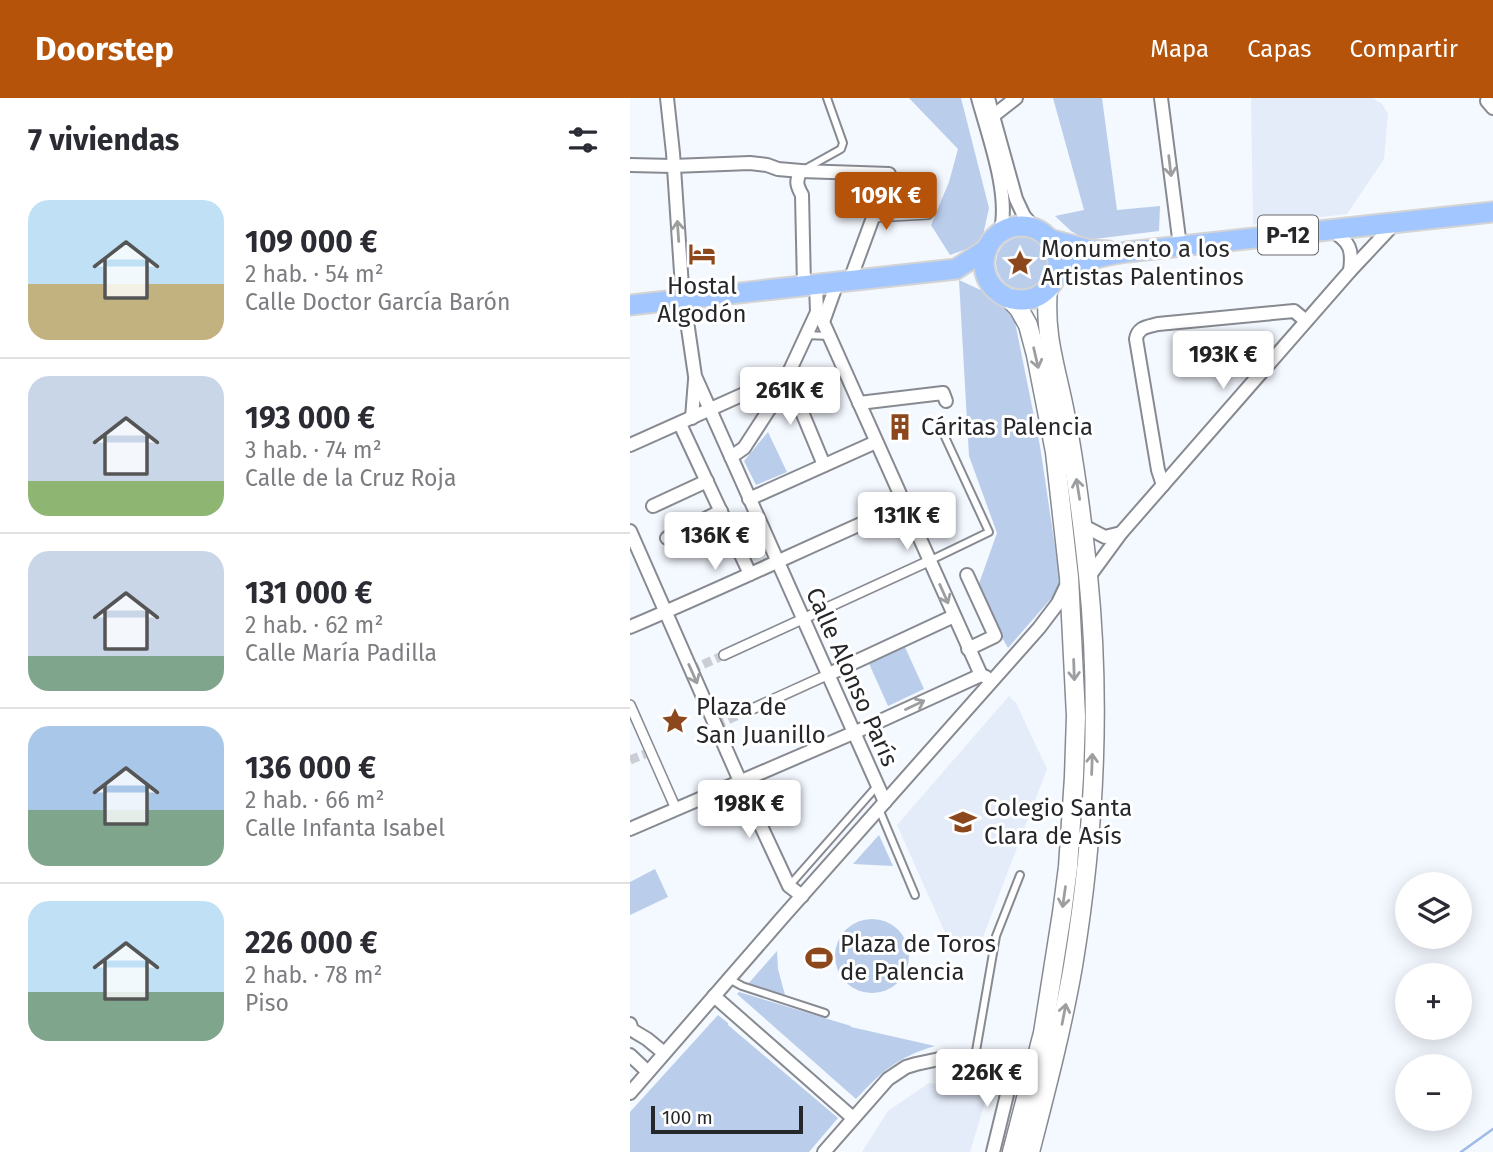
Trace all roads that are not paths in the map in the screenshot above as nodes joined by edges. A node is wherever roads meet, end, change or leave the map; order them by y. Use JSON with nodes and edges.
{"nodes":[{"id":1,"x":667,"y":98,"type":"edge"},
{"id":2,"x":827,"y":98,"type":"edge"},
{"id":3,"x":978,"y":98,"type":"edge"},
{"id":4,"x":988,"y":98,"type":"edge"},
{"id":5,"x":1016,"y":98,"type":"edge"},
{"id":6,"x":1161,"y":98,"type":"edge"},
{"id":7,"x":993,"y":116,"type":"junction"},
{"id":8,"x":630,"y":165,"type":"edge"},
{"id":9,"x":673,"y":166,"type":"junction"},
{"id":10,"x":778,"y":169,"type":"junction"},
{"id":11,"x":801,"y":171,"type":"junction"},
{"id":12,"x":797,"y":186,"type":"junction"},
{"id":13,"x":1493,"y":210,"type":"edge"},
{"id":14,"x":928,"y":214,"type":"dead end"},
{"id":15,"x":874,"y":217,"type":"junction"},
{"id":16,"x":1395,"y":223,"type":"junction"},
{"id":17,"x":1362,"y":227,"type":"junction"},
{"id":18,"x":1331,"y":230,"type":"junction"},
{"id":19,"x":1000,"y":233,"type":"junction"},
{"id":20,"x":1042,"y":234,"type":"junction"},
{"id":21,"x":1180,"y":246,"type":"junction"},
{"id":22,"x":987,"y":249,"type":"junction"},
{"id":23,"x":1127,"y":252,"type":"junction"},
{"id":24,"x":1367,"y":253,"type":"junction"},
{"id":25,"x":956,"y":269,"type":"junction"},
{"id":26,"x":1350,"y":271,"type":"junction"},
{"id":27,"x":844,"y":281,"type":"junction"},
{"id":28,"x":1052,"y":282,"type":"junction"},
{"id":29,"x":990,"y":283,"type":"junction"},
{"id":30,"x":810,"y":285,"type":"junction"},
{"id":31,"x":1008,"y":297,"type":"junction"},
{"id":32,"x":684,"y":299,"type":"junction"},
{"id":33,"x":630,"y":305,"type":"edge"},
{"id":34,"x":1306,"y":321,"type":"junction"},
{"id":35,"x":806,"y":335,"type":"junction"},
{"id":36,"x":829,"y":336,"type":"junction"},
{"id":37,"x":695,"y":376,"type":"junction"},
{"id":38,"x":787,"y":376,"type":"junction"},
{"id":39,"x":946,"y":401,"type":"dead end"},
{"id":40,"x":859,"y":403,"type":"junction"},
{"id":41,"x":770,"y":408,"type":"junction"},
{"id":42,"x":709,"y":410,"type":"junction"},
{"id":43,"x":686,"y":421,"type":"junction"},
{"id":44,"x":939,"y":424,"type":"dead end"},
{"id":45,"x":876,"y":442,"type":"junction"},
{"id":46,"x":630,"y":445,"type":"edge"},
{"id":47,"x":731,"y":457,"type":"junction"},
{"id":48,"x":824,"y":465,"type":"junction"},
{"id":49,"x":707,"y":481,"type":"junction"},
{"id":50,"x":1163,"y":485,"type":"junction"},
{"id":51,"x":749,"y":499,"type":"junction"},
{"id":52,"x":904,"y":505,"type":"junction"},
{"id":53,"x":653,"y":506,"type":"dead end"},
{"id":54,"x":721,"y":511,"type":"junction"},
{"id":55,"x":1082,"y":525,"type":"junction"},
{"id":56,"x":630,"y":531,"type":"edge"},
{"id":57,"x":1121,"y":533,"type":"junction"},
{"id":58,"x":667,"y":538,"type":"dead end"},
{"id":59,"x":929,"y":561,"type":"junction"},
{"id":60,"x":778,"y":562,"type":"junction"},
{"id":61,"x":750,"y":573,"type":"junction"},
{"id":62,"x":968,"y":575,"type":"dead end"},
{"id":63,"x":1069,"y":577,"type":"junction"},
{"id":64,"x":1088,"y":578,"type":"junction"},
{"id":65,"x":666,"y":612,"type":"junction"},
{"id":66,"x":954,"y":616,"type":"junction"},
{"id":67,"x":803,"y":619,"type":"junction"},
{"id":68,"x":1046,"y":620,"type":"junction"},
{"id":69,"x":630,"y":627,"type":"edge"},
{"id":70,"x":1072,"y":628,"type":"junction"},
{"id":71,"x":968,"y":649,"type":"junction"},
{"id":72,"x":724,"y":655,"type":"tunnel mouth"},
{"id":73,"x":827,"y":675,"type":"junction"},
{"id":74,"x":987,"y":677,"type":"junction"},
{"id":75,"x":630,"y":705,"type":"edge"},
{"id":76,"x":750,"y":709,"type":"tunnel mouth"},
{"id":77,"x":853,"y":732,"type":"junction"},
{"id":78,"x":740,"y":781,"type":"junction"},
{"id":79,"x":878,"y":785,"type":"junction"},
{"id":80,"x":882,"y":806,"type":"junction"},
{"id":81,"x":676,"y":809,"type":"junction"},
{"id":82,"x":630,"y":830,"type":"edge"},
{"id":83,"x":1020,"y":876,"type":"dead end"},
{"id":84,"x":789,"y":886,"type":"junction"},
{"id":85,"x":915,"y":895,"type":"dead end"},
{"id":86,"x":802,"y":896,"type":"junction"},
{"id":87,"x":786,"y":914,"type":"junction"},
{"id":88,"x":729,"y":979,"type":"junction"},
{"id":89,"x":714,"y":996,"type":"junction"},
{"id":90,"x":825,"y":1013,"type":"dead end"},
{"id":91,"x":631,"y":1029,"type":"edge"},
{"id":92,"x":664,"y":1053,"type":"junction"},
{"id":93,"x":633,"y":1058,"type":"edge"},
{"id":94,"x":976,"y":1065,"type":"junction"},
{"id":95,"x":648,"y":1072,"type":"junction"},
{"id":96,"x":1012,"y":1073,"type":"junction"},
{"id":97,"x":1031,"y":1078,"type":"junction"},
{"id":98,"x":634,"y":1088,"type":"edge"},
{"id":99,"x":853,"y":1118,"type":"junction"},
{"id":100,"x":824,"y":1152,"type":"edge"},
{"id":101,"x":993,"y":1152,"type":"edge"},
{"id":102,"x":1012,"y":1152,"type":"edge"},
{"id":103,"x":1030,"y":1152,"type":"edge"}],
"edges":[{"from":1,"to":9,"type":"street","name":"Calle Alonso París"},
{"from":2,"to":11,"type":"lane"},
{"from":3,"to":19,"type":"street"},
{"from":4,"to":7,"type":"street"},
{"from":5,"to":7,"type":"street"},
{"from":6,"to":21,"type":"street","one_way":true},
{"from":7,"to":20,"type":"street"},
{"from":8,"to":9,"type":"street"},
{"from":9,"to":10,"type":"street"},
{"from":32,"to":9,"type":"street","name":"Calle Alonso París","one_way":true},
{"from":10,"to":11,"type":"street"},
{"from":10,"to":12,"type":"street"},
{"from":11,"to":12,"type":"street"},
{"from":11,"to":15,"type":"street"},
{"from":12,"to":30,"type":"street"},
{"from":13,"to":16,"type":"highway","number":"P-12"},
{"from":14,"to":15,"type":"street"},
{"from":15,"to":27,"type":"street"},
{"from":16,"to":17,"type":"highway","number":"P-12"},
{"from":16,"to":24,"type":"street"},
{"from":17,"to":18,"type":"highway","number":"P-12"},
{"from":17,"to":24,"type":"street"},
{"from":18,"to":21,"type":"highway","number":"P-12"},
{"from":18,"to":26,"type":"street"},
{"from":19,"to":20,"type":"highway"},
{"from":19,"to":22,"type":"highway"},
{"from":20,"to":23,"type":"highway"},
{"from":20,"to":28,"type":"highway"},
{"from":21,"to":23,"type":"highway","number":"P-12"},
{"from":22,"to":25,"type":"highway"},
{"from":22,"to":29,"type":"highway"},
{"from":23,"to":28,"type":"highway"},
{"from":24,"to":26,"type":"street"},
{"from":25,"to":27,"type":"highway"},
{"from":25,"to":29,"type":"highway"},
{"from":26,"to":34,"type":"street"},
{"from":27,"to":30,"type":"highway"},
{"from":27,"to":36,"type":"street"},
{"from":28,"to":31,"type":"highway"},
{"from":55,"to":28,"type":"main road","one_way":true},
{"from":29,"to":31,"type":"highway"},
{"from":30,"to":32,"type":"highway"},
{"from":30,"to":35,"type":"street"},
{"from":31,"to":63,"type":"main road","one_way":true},
{"from":32,"to":33,"type":"highway"},
{"from":32,"to":37,"type":"street","name":"Calle Alonso París"},
{"from":34,"to":50,"type":"street"},
{"from":34,"to":50,"type":"street"},
{"from":35,"to":36,"type":"lane"},
{"from":35,"to":38,"type":"street"},
{"from":36,"to":40,"type":"street"},
{"from":37,"to":42,"type":"street","name":"Calle Alonso París"},
{"from":37,"to":43,"type":"street","name":"Calle Alonso París"},
{"from":38,"to":41,"type":"street"},
{"from":38,"to":48,"type":"street"},
{"from":39,"to":40,"type":"street"},
{"from":40,"to":45,"type":"street"},
{"from":41,"to":42,"type":"street"},
{"from":41,"to":47,"type":"street"},
{"from":42,"to":43,"type":"street"},
{"from":42,"to":47,"type":"street","name":"Calle Alonso París"},
{"from":43,"to":46,"type":"street"},
{"from":43,"to":49,"type":"street"},
{"from":44,"to":59,"type":"lane"},
{"from":45,"to":48,"type":"street"},
{"from":45,"to":52,"type":"street"},
{"from":47,"to":51,"type":"street","name":"Calle Alonso París"},
{"from":48,"to":51,"type":"street"},
{"from":49,"to":53,"type":"street"},
{"from":49,"to":54,"type":"street"},
{"from":50,"to":57,"type":"street"},
{"from":51,"to":60,"type":"street","name":"Calle Alonso París"},
{"from":52,"to":59,"type":"street"},
{"from":52,"to":60,"type":"street"},
{"from":54,"to":58,"type":"street"},
{"from":54,"to":61,"type":"street"},
{"from":55,"to":57,"type":"street"},
{"from":55,"to":64,"type":"main road"},
{"from":56,"to":65,"type":"street"},
{"from":57,"to":64,"type":"street"},
{"from":59,"to":66,"type":"street","one_way":true},
{"from":59,"to":67,"type":"street"},
{"from":60,"to":61,"type":"street"},
{"from":60,"to":67,"type":"street","name":"Calle Alonso París"},
{"from":61,"to":65,"type":"street"},
{"from":62,"to":71,"type":"street"},
{"from":63,"to":68,"type":"street"},
{"from":63,"to":70,"type":"main road"},
{"from":103,"to":64,"type":"main road","one_way":true},
{"from":65,"to":69,"type":"street"},
{"from":65,"to":78,"type":"street","one_way":true},
{"from":66,"to":71,"type":"street"},
{"from":66,"to":73,"type":"street"},
{"from":67,"to":72,"type":"street"},
{"from":67,"to":73,"type":"street","name":"Calle Alonso París"},
{"from":68,"to":70,"type":"street"},
{"from":68,"to":74,"type":"street"},
{"from":70,"to":97,"type":"main road","one_way":true},
{"from":71,"to":74,"type":"street"},
{"from":73,"to":76,"type":"street"},
{"from":73,"to":77,"type":"street","name":"Calle Alonso París"},
{"from":77,"to":74,"type":"street","one_way":true},
{"from":74,"to":80,"type":"street"},
{"from":75,"to":81,"type":"street"},
{"from":77,"to":78,"type":"street"},
{"from":77,"to":79,"type":"street","name":"Calle Alonso París"},
{"from":78,"to":81,"type":"street"},
{"from":78,"to":84,"type":"street"},
{"from":79,"to":80,"type":"street","name":"Calle Alonso París"},
{"from":79,"to":84,"type":"lane"},
{"from":80,"to":85,"type":"lane"},
{"from":80,"to":86,"type":"street"},
{"from":81,"to":82,"type":"street"},
{"from":83,"to":94,"type":"lane"},
{"from":84,"to":86,"type":"street"},
{"from":84,"to":87,"type":"street"},
{"from":86,"to":87,"type":"street"},
{"from":87,"to":88,"type":"street"},
{"from":88,"to":89,"type":"street"},
{"from":88,"to":90,"type":"lane"},
{"from":89,"to":92,"type":"street"},
{"from":89,"to":99,"type":"street"},
{"from":91,"to":92,"type":"street"},
{"from":92,"to":95,"type":"street"},
{"from":93,"to":95,"type":"street"},
{"from":93,"to":98,"type":"street"},
{"from":94,"to":96,"type":"street"},
{"from":94,"to":99,"type":"street"},
{"from":95,"to":98,"type":"street"},
{"from":96,"to":97,"type":"street"},
{"from":96,"to":101,"type":"street"},
{"from":97,"to":102,"type":"main road"},
{"from":99,"to":100,"type":"street"}]}
